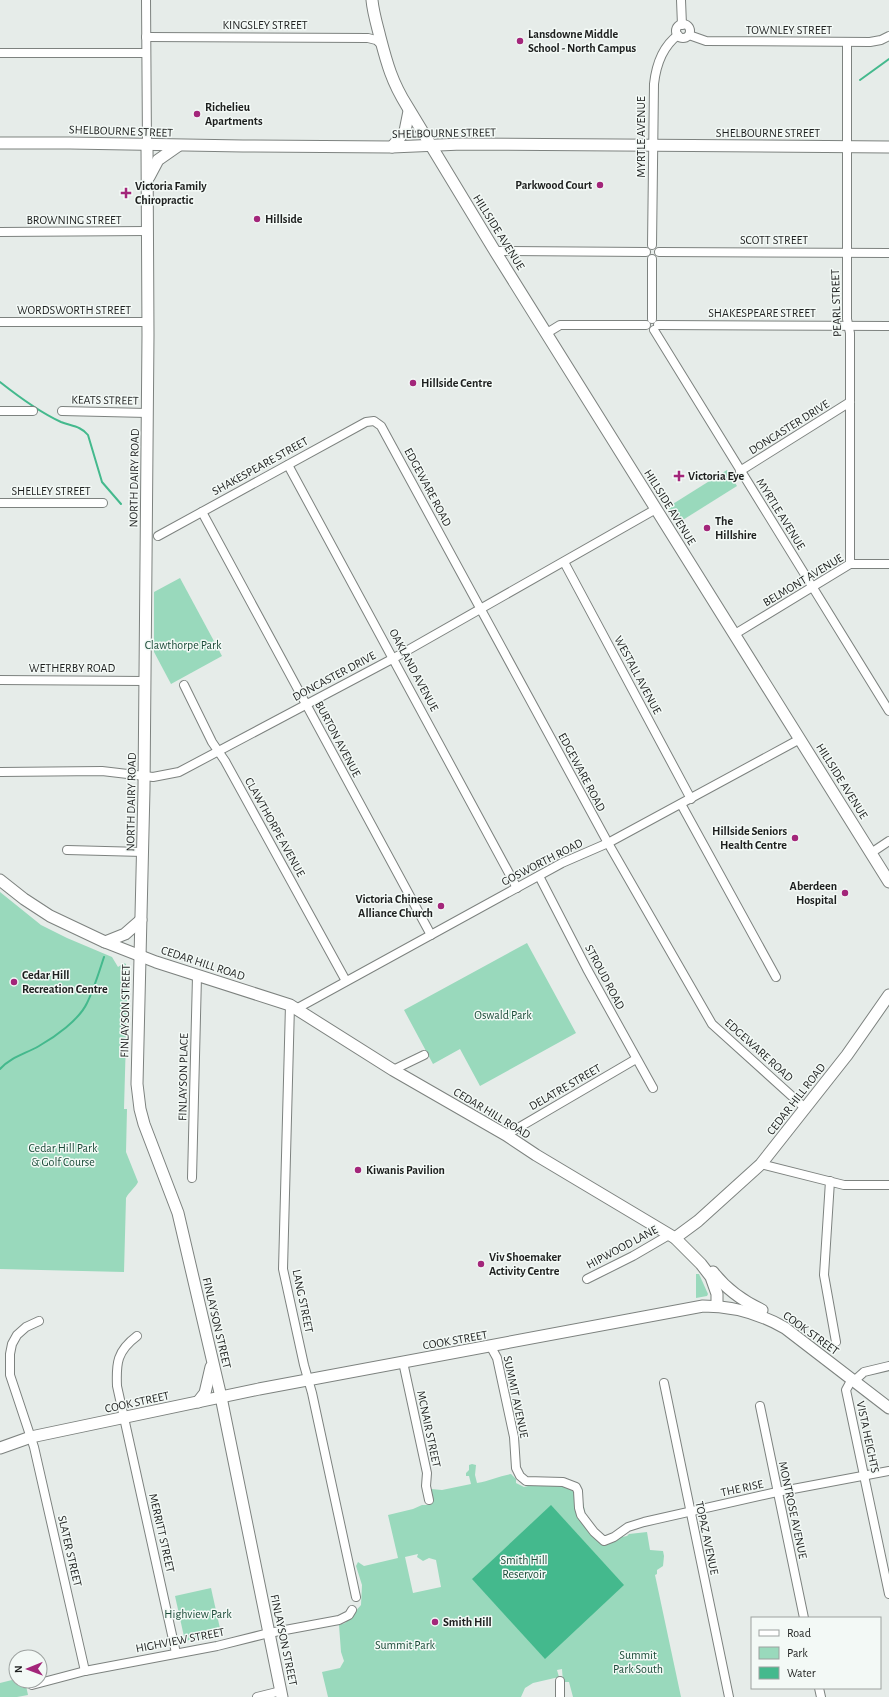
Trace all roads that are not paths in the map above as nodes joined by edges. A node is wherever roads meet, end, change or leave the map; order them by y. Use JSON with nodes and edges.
{"nodes":[{"id":1,"x":146,"y":0,"type":"edge"},
{"id":2,"x":372,"y":0,"type":"edge"},
{"id":3,"x":681,"y":0,"type":"edge"},
{"id":4,"x":682,"y":25,"type":"junction"},
{"id":5,"x":678,"y":35,"type":"junction"},
{"id":6,"x":689,"y":35,"type":"junction"},
{"id":7,"x":889,"y":36,"type":"edge"},
{"id":8,"x":146,"y":37,"type":"junction"},
{"id":9,"x":847,"y":42,"type":"junction"},
{"id":10,"x":382,"y":45,"type":"junction"},
{"id":11,"x":0,"y":53,"type":"edge"},
{"id":12,"x":146,"y":53,"type":"junction"},
{"id":13,"x":409,"y":111,"type":"junction"},
{"id":14,"x":0,"y":143,"type":"edge"},
{"id":15,"x":147,"y":145,"type":"junction"},
{"id":16,"x":429,"y":145,"type":"junction"},
{"id":17,"x":178,"y":146,"type":"junction"},
{"id":18,"x":653,"y":146,"type":"junction"},
{"id":19,"x":392,"y":147,"type":"junction"},
{"id":20,"x":848,"y":147,"type":"junction"},
{"id":21,"x":889,"y":147,"type":"edge"},
{"id":22,"x":147,"y":181,"type":"junction"},
{"id":23,"x":147,"y":231,"type":"junction"},
{"id":24,"x":0,"y":232,"type":"edge"},
{"id":25,"x":649,"y":248,"type":"junction"},
{"id":26,"x":495,"y":251,"type":"junction"},
{"id":27,"x":659,"y":252,"type":"junction"},
{"id":28,"x":847,"y":253,"type":"junction"},
{"id":29,"x":889,"y":253,"type":"edge"},
{"id":30,"x":652,"y":259,"type":"junction"},
{"id":31,"x":0,"y":322,"type":"edge"},
{"id":32,"x":148,"y":322,"type":"junction"},
{"id":33,"x":649,"y":322,"type":"junction"},
{"id":34,"x":848,"y":324,"type":"junction"},
{"id":35,"x":889,"y":326,"type":"edge"},
{"id":36,"x":656,"y":328,"type":"junction"},
{"id":37,"x":547,"y":333,"type":"junction"},
{"id":38,"x":850,"y":402,"type":"junction"},
{"id":39,"x":0,"y":411,"type":"edge"},
{"id":40,"x":33,"y":411,"type":"dead end"},
{"id":41,"x":62,"y":411,"type":"dead end"},
{"id":42,"x":147,"y":413,"type":"junction"},
{"id":43,"x":374,"y":421,"type":"joint"},
{"id":44,"x":288,"y":465,"type":"junction"},
{"id":45,"x":740,"y":471,"type":"junction"},
{"id":46,"x":0,"y":503,"type":"edge"},
{"id":47,"x":103,"y":503,"type":"dead end"},
{"id":48,"x":656,"y":509,"type":"junction"},
{"id":49,"x":202,"y":512,"type":"junction"},
{"id":50,"x":158,"y":536,"type":"dead end"},
{"id":51,"x":564,"y":562,"type":"junction"},
{"id":52,"x":850,"y":564,"type":"junction"},
{"id":53,"x":889,"y":564,"type":"edge"},
{"id":54,"x":812,"y":587,"type":"junction"},
{"id":55,"x":480,"y":609,"type":"junction"},
{"id":56,"x":735,"y":634,"type":"junction"},
{"id":57,"x":394,"y":658,"type":"junction"},
{"id":58,"x":0,"y":680,"type":"edge"},
{"id":59,"x":145,"y":681,"type":"junction"},
{"id":60,"x":184,"y":685,"type":"dead end"},
{"id":61,"x":306,"y":704,"type":"junction"},
{"id":62,"x":889,"y":710,"type":"edge"},
{"id":63,"x":800,"y":739,"type":"junction"},
{"id":64,"x":218,"y":751,"type":"junction"},
{"id":65,"x":0,"y":772,"type":"edge"},
{"id":66,"x":144,"y":777,"type":"junction"},
{"id":67,"x":691,"y":799,"type":"junction"},
{"id":68,"x":681,"y":804,"type":"junction"},
{"id":69,"x":889,"y":841,"type":"edge"},
{"id":70,"x":608,"y":844,"type":"junction"},
{"id":71,"x":66,"y":850,"type":"dead end"},
{"id":72,"x":143,"y":852,"type":"junction"},
{"id":73,"x":871,"y":853,"type":"junction"},
{"id":74,"x":539,"y":876,"type":"junction"},
{"id":75,"x":0,"y":880,"type":"edge"},
{"id":76,"x":889,"y":882,"type":"edge"},
{"id":77,"x":518,"y":888,"type":"junction"},
{"id":78,"x":141,"y":920,"type":"junction"},
{"id":79,"x":431,"y":935,"type":"junction"},
{"id":80,"x":105,"y":942,"type":"junction"},
{"id":81,"x":139,"y":956,"type":"junction"},
{"id":82,"x":197,"y":976,"type":"junction"},
{"id":83,"x":776,"y":977,"type":"dead end"},
{"id":84,"x":346,"y":981,"type":"junction"},
{"id":85,"x":889,"y":995,"type":"edge"},
{"id":86,"x":293,"y":1007,"type":"junction"},
{"id":87,"x":424,"y":1054,"type":"dead end"},
{"id":88,"x":636,"y":1059,"type":"junction"},
{"id":89,"x":393,"y":1070,"type":"junction"},
{"id":90,"x":652,"y":1088,"type":"dead end"},
{"id":91,"x":805,"y":1108,"type":"junction"},
{"id":92,"x":506,"y":1135,"type":"junction"},
{"id":93,"x":761,"y":1164,"type":"junction"},
{"id":94,"x":192,"y":1178,"type":"dead end"},
{"id":95,"x":830,"y":1181,"type":"junction"},
{"id":96,"x":889,"y":1185,"type":"edge"},
{"id":97,"x":672,"y":1237,"type":"junction"},
{"id":98,"x":701,"y":1264,"type":"junction"},
{"id":99,"x":587,"y":1279,"type":"dead end"},
{"id":100,"x":717,"y":1306,"type":"junction"},
{"id":101,"x":39,"y":1321,"type":"dead end"},
{"id":102,"x":785,"y":1328,"type":"junction"},
{"id":103,"x":137,"y":1336,"type":"dead end"},
{"id":104,"x":836,"y":1342,"type":"dead end"},
{"id":105,"x":491,"y":1347,"type":"junction"},
{"id":106,"x":403,"y":1362,"type":"junction"},
{"id":107,"x":212,"y":1363,"type":"junction"},
{"id":108,"x":889,"y":1366,"type":"edge"},
{"id":109,"x":308,"y":1380,"type":"junction"},
{"id":110,"x":853,"y":1380,"type":"junction"},
{"id":111,"x":664,"y":1383,"type":"dead end"},
{"id":112,"x":221,"y":1398,"type":"junction"},
{"id":113,"x":198,"y":1402,"type":"junction"},
{"id":114,"x":760,"y":1406,"type":"dead end"},
{"id":115,"x":889,"y":1408,"type":"edge"},
{"id":116,"x":123,"y":1418,"type":"junction"},
{"id":117,"x":31,"y":1437,"type":"junction"},
{"id":118,"x":0,"y":1443,"type":"edge"},
{"id":119,"x":0,"y":1448,"type":"edge"},
{"id":120,"x":889,"y":1471,"type":"edge"},
{"id":121,"x":864,"y":1477,"type":"junction"},
{"id":122,"x":777,"y":1492,"type":"junction"},
{"id":123,"x":429,"y":1500,"type":"dead end"},
{"id":124,"x":689,"y":1512,"type":"junction"},
{"id":125,"x":604,"y":1541,"type":"joint"},
{"id":126,"x":889,"y":1594,"type":"edge"},
{"id":127,"x":356,"y":1597,"type":"dead end"},
{"id":128,"x":352,"y":1610,"type":"dead end"},
{"id":129,"x":804,"y":1617,"type":"edge"},
{"id":130,"x":269,"y":1634,"type":"junction"},
{"id":131,"x":176,"y":1654,"type":"junction"},
{"id":132,"x":85,"y":1671,"type":"junction"},
{"id":133,"x":48,"y":1681,"type":"edge"},
{"id":134,"x":560,"y":1682,"type":"dead end"},
{"id":135,"x":281,"y":1694,"type":"edge"},
{"id":136,"x":257,"y":1697,"type":"edge"},
{"id":137,"x":560,"y":1697,"type":"edge"},
{"id":138,"x":729,"y":1697,"type":"edge"}],
"edges":[{"from":1,"to":8,"type":"street","name":"NORTH DAIRY ROAD"},
{"from":2,"to":10,"type":"street","name":"HILLSIDE AVENUE"},
{"from":3,"to":4,"type":"street"},
{"from":4,"to":5,"type":"street"},
{"from":4,"to":6,"type":"street"},
{"from":5,"to":6,"type":"street"},
{"from":5,"to":18,"type":"street","name":"MYRTLE AVENUE"},
{"from":6,"to":9,"type":"street","name":"TOWNLEY STREET"},
{"from":7,"to":9,"type":"street","name":"TOWNLEY STREET"},
{"from":8,"to":10,"type":"street","name":"KINGSLEY STREET"},
{"from":8,"to":12,"type":"street","name":"NORTH DAIRY ROAD"},
{"from":9,"to":20,"type":"street","name":"PEARL STREET"},
{"from":10,"to":13,"type":"street","name":"HILLSIDE AVENUE"},
{"from":11,"to":12,"type":"street"},
{"from":12,"to":15,"type":"street","name":"NORTH DAIRY ROAD"},
{"from":13,"to":16,"type":"street","name":"HILLSIDE AVENUE"},
{"from":13,"to":19,"type":"street"},
{"from":14,"to":15,"type":"street","name":"SHELBOURNE STREET"},
{"from":15,"to":17,"type":"street","name":"SHELBOURNE STREET"},
{"from":15,"to":22,"type":"street","name":"NORTH DAIRY ROAD"},
{"from":16,"to":18,"type":"street","name":"SHELBOURNE STREET"},
{"from":16,"to":19,"type":"street","name":"SHELBOURNE STREET"},
{"from":16,"to":26,"type":"street","name":"HILLSIDE AVENUE"},
{"from":17,"to":19,"type":"street","name":"SHELBOURNE STREET"},
{"from":17,"to":22,"type":"street"},
{"from":18,"to":20,"type":"street","name":"SHELBOURNE STREET"},
{"from":18,"to":25,"type":"street","name":"MYRTLE AVENUE"},
{"from":20,"to":21,"type":"street","name":"SHELBOURNE STREET"},
{"from":20,"to":28,"type":"street","name":"PEARL STREET"},
{"from":22,"to":23,"type":"street","name":"NORTH DAIRY ROAD"},
{"from":23,"to":24,"type":"street","name":"BROWNING STREET"},
{"from":23,"to":32,"type":"street","name":"NORTH DAIRY ROAD"},
{"from":25,"to":26,"type":"street"},
{"from":25,"to":27,"type":"street"},
{"from":25,"to":30,"type":"street"},
{"from":26,"to":37,"type":"street","name":"HILLSIDE AVENUE"},
{"from":27,"to":28,"type":"street","name":"SCOTT STREET"},
{"from":27,"to":30,"type":"street"},
{"from":28,"to":29,"type":"street","name":"SCOTT STREET"},
{"from":28,"to":34,"type":"street","name":"PEARL STREET"},
{"from":30,"to":33,"type":"street"},
{"from":31,"to":32,"type":"street","name":"WORDSWORTH STREET"},
{"from":32,"to":42,"type":"street","name":"NORTH DAIRY ROAD"},
{"from":33,"to":36,"type":"street"},
{"from":33,"to":37,"type":"street"},
{"from":34,"to":35,"type":"street","name":"SHAKESPEARE STREET"},
{"from":34,"to":36,"type":"street","name":"SHAKESPEARE STREET"},
{"from":34,"to":38,"type":"street","name":"PEARL STREET"},
{"from":36,"to":45,"type":"street","name":"MYRTLE AVENUE"},
{"from":37,"to":48,"type":"street","name":"HILLSIDE AVENUE"},
{"from":38,"to":45,"type":"street","name":"DONCASTER DRIVE"},
{"from":38,"to":52,"type":"street","name":"PEARL STREET"},
{"from":39,"to":40,"type":"street"},
{"from":41,"to":42,"type":"street","name":"KEATS STREET"},
{"from":42,"to":59,"type":"street","name":"NORTH DAIRY ROAD"},
{"from":43,"to":44,"type":"street","name":"SHAKESPEARE STREET"},
{"from":43,"to":55,"type":"street","name":"EDGEWARE ROAD"},
{"from":44,"to":49,"type":"street","name":"SHAKESPEARE STREET"},
{"from":44,"to":57,"type":"street","name":"OAKLAND AVENUE"},
{"from":45,"to":54,"type":"street","name":"MYRTLE AVENUE"},
{"from":46,"to":47,"type":"street","name":"SHELLEY STREET"},
{"from":48,"to":51,"type":"street","name":"DONCASTER DRIVE"},
{"from":48,"to":56,"type":"street","name":"HILLSIDE AVENUE"},
{"from":49,"to":50,"type":"street","name":"SHAKESPEARE STREET"},
{"from":49,"to":61,"type":"street","name":"BURTON AVENUE"},
{"from":51,"to":55,"type":"street","name":"DONCASTER DRIVE"},
{"from":51,"to":67,"type":"street","name":"WESTALL AVENUE"},
{"from":52,"to":53,"type":"street","name":"BELMONT AVENUE"},
{"from":52,"to":54,"type":"street","name":"BELMONT AVENUE"},
{"from":54,"to":56,"type":"street","name":"BELMONT AVENUE"},
{"from":54,"to":62,"type":"street","name":"MYRTLE AVENUE"},
{"from":55,"to":57,"type":"street","name":"DONCASTER DRIVE"},
{"from":55,"to":70,"type":"street","name":"EDGEWARE ROAD"},
{"from":56,"to":63,"type":"street","name":"HILLSIDE AVENUE"},
{"from":57,"to":61,"type":"street","name":"DONCASTER DRIVE"},
{"from":57,"to":77,"type":"street","name":"OAKLAND AVENUE"},
{"from":58,"to":59,"type":"street","name":"WETHERBY ROAD"},
{"from":59,"to":66,"type":"street","name":"NORTH DAIRY ROAD"},
{"from":60,"to":64,"type":"street","name":"CLAWTHORPE AVENUE"},
{"from":61,"to":64,"type":"street","name":"DONCASTER DRIVE"},
{"from":61,"to":79,"type":"street","name":"BURTON AVENUE"},
{"from":63,"to":67,"type":"street","name":"GOSWORTH ROAD"},
{"from":63,"to":73,"type":"street","name":"HILLSIDE AVENUE"},
{"from":64,"to":66,"type":"street","name":"DONCASTER DRIVE"},
{"from":64,"to":84,"type":"street","name":"CLAWTHORPE AVENUE"},
{"from":65,"to":66,"type":"street","name":"DONCASTER DRIVE"},
{"from":66,"to":72,"type":"street","name":"NORTH DAIRY ROAD"},
{"from":67,"to":68,"type":"street","name":"GOSWORTH ROAD"},
{"from":68,"to":70,"type":"street","name":"GOSWORTH ROAD"},
{"from":68,"to":83,"type":"street"},
{"from":69,"to":73,"type":"street"},
{"from":70,"to":74,"type":"street","name":"GOSWORTH ROAD"},
{"from":70,"to":91,"type":"street","name":"EDGEWARE ROAD"},
{"from":71,"to":72,"type":"street"},
{"from":72,"to":78,"type":"street","name":"NORTH DAIRY ROAD"},
{"from":73,"to":76,"type":"street","name":"HILLSIDE AVENUE"},
{"from":74,"to":77,"type":"street","name":"GOSWORTH ROAD"},
{"from":74,"to":88,"type":"street","name":"STROUD ROAD"},
{"from":75,"to":80,"type":"street","name":"CEDAR HILL ROAD"},
{"from":77,"to":79,"type":"street","name":"GOSWORTH ROAD"},
{"from":78,"to":80,"type":"street"},
{"from":78,"to":81,"type":"street","name":"NORTH DAIRY ROAD"},
{"from":79,"to":84,"type":"street","name":"GOSWORTH ROAD"},
{"from":80,"to":81,"type":"street","name":"CEDAR HILL ROAD"},
{"from":81,"to":82,"type":"street","name":"CEDAR HILL ROAD"},
{"from":81,"to":107,"type":"street","name":"FINLAYSON STREET"},
{"from":82,"to":86,"type":"street","name":"CEDAR HILL ROAD"},
{"from":82,"to":94,"type":"street","name":"FINLAYSON PLACE"},
{"from":84,"to":86,"type":"street","name":"GOSWORTH ROAD"},
{"from":85,"to":91,"type":"street","name":"CEDAR HILL ROAD"},
{"from":86,"to":89,"type":"street","name":"CEDAR HILL ROAD"},
{"from":86,"to":109,"type":"street","name":"LANG STREET"},
{"from":87,"to":89,"type":"street"},
{"from":88,"to":90,"type":"street","name":"STROUD ROAD"},
{"from":88,"to":92,"type":"street","name":"DELATRE STREET"},
{"from":89,"to":92,"type":"street","name":"CEDAR HILL ROAD"},
{"from":91,"to":93,"type":"street","name":"CEDAR HILL ROAD"},
{"from":92,"to":97,"type":"street","name":"CEDAR HILL ROAD"},
{"from":93,"to":95,"type":"street"},
{"from":93,"to":97,"type":"street","name":"CEDAR HILL ROAD"},
{"from":95,"to":96,"type":"street"},
{"from":95,"to":104,"type":"street"},
{"from":97,"to":98,"type":"street"},
{"from":97,"to":99,"type":"street","name":"HIPWOOD LANE"},
{"from":98,"to":100,"type":"street"},
{"from":98,"to":102,"type":"street"},
{"from":100,"to":102,"type":"street","name":"COOK STREET"},
{"from":100,"to":105,"type":"street","name":"COOK STREET"},
{"from":101,"to":117,"type":"street","name":"SLATER STREET"},
{"from":102,"to":110,"type":"street","name":"COOK STREET"},
{"from":103,"to":116,"type":"street","name":"MERRITT STREET"},
{"from":105,"to":106,"type":"street","name":"COOK STREET"},
{"from":105,"to":125,"type":"street","name":"SUMMIT AVENUE"},
{"from":106,"to":109,"type":"street","name":"COOK STREET"},
{"from":106,"to":123,"type":"street","name":"MCNAIR STREET"},
{"from":107,"to":112,"type":"street","name":"FINLAYSON STREET"},
{"from":107,"to":113,"type":"street"},
{"from":108,"to":110,"type":"street"},
{"from":109,"to":112,"type":"street","name":"COOK STREET"},
{"from":109,"to":127,"type":"street","name":"LANG STREET"},
{"from":110,"to":115,"type":"street","name":"COOK STREET"},
{"from":110,"to":121,"type":"street","name":"VISTA HEIGHTS"},
{"from":111,"to":124,"type":"street","name":"TOPAZ AVENUE"},
{"from":112,"to":113,"type":"street","name":"COOK STREET"},
{"from":112,"to":130,"type":"street","name":"FINLAYSON STREET"},
{"from":113,"to":116,"type":"street","name":"COOK STREET"},
{"from":114,"to":122,"type":"street","name":"MONTROSE AVENUE"},
{"from":116,"to":117,"type":"street","name":"COOK STREET"},
{"from":116,"to":131,"type":"street","name":"MERRITT STREET"},
{"from":117,"to":118,"type":"street"},
{"from":117,"to":119,"type":"street","name":"COOK STREET"},
{"from":117,"to":132,"type":"street","name":"SLATER STREET"},
{"from":120,"to":121,"type":"street","name":"THE RISE"},
{"from":121,"to":122,"type":"street","name":"THE RISE"},
{"from":121,"to":126,"type":"street","name":"VISTA HEIGHTS"},
{"from":122,"to":124,"type":"street","name":"THE RISE"},
{"from":122,"to":129,"type":"street","name":"MONTROSE AVENUE"},
{"from":124,"to":125,"type":"street","name":"THE RISE"},
{"from":124,"to":138,"type":"street","name":"TOPAZ AVENUE"},
{"from":128,"to":130,"type":"street","name":"HIGHVIEW STREET"},
{"from":130,"to":131,"type":"street","name":"HIGHVIEW STREET"},
{"from":130,"to":135,"type":"street","name":"FINLAYSON STREET"},
{"from":131,"to":132,"type":"street","name":"HIGHVIEW STREET"},
{"from":132,"to":133,"type":"street","name":"HIGHVIEW STREET"},
{"from":134,"to":137,"type":"street"},
{"from":135,"to":136,"type":"street"}]}
